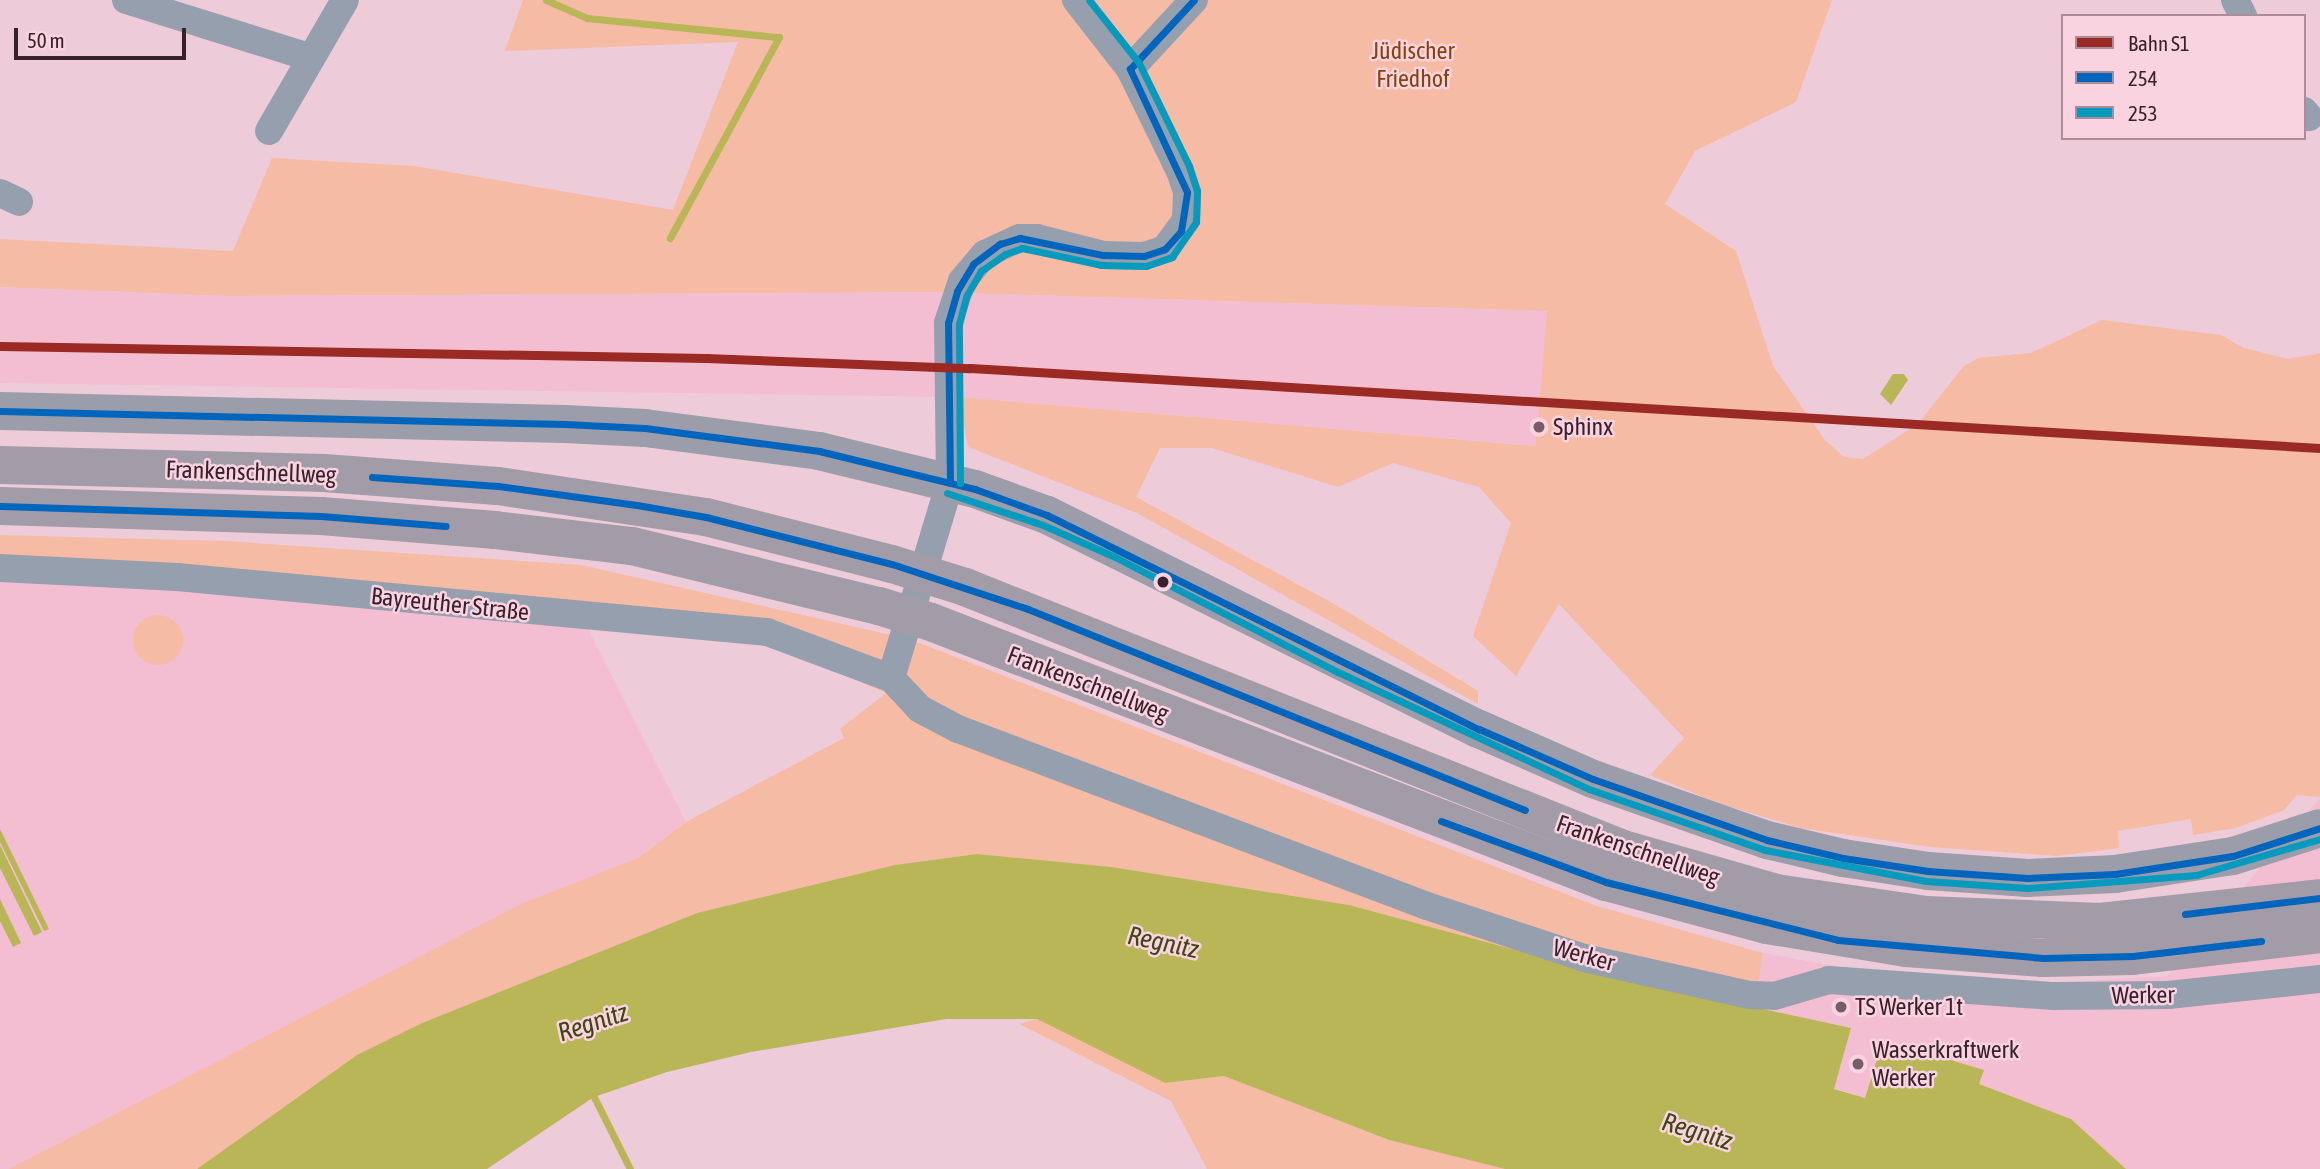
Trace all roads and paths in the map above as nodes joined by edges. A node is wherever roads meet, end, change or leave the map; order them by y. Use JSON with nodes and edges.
{"nodes":[{"id":1,"x":126,"y":0,"type":"edge"},
{"id":2,"x":345,"y":0,"type":"edge"},
{"id":3,"x":1076,"y":0,"type":"edge"},
{"id":4,"x":1194,"y":0,"type":"edge"},
{"id":5,"x":309,"y":57,"type":"junction"},
{"id":6,"x":1130,"y":69,"type":"junction"},
{"id":7,"x":269,"y":131,"type":"dead end"},
{"id":8,"x":0,"y":411,"type":"edge"},
{"id":9,"x":0,"y":466,"type":"edge"},
{"id":10,"x":950,"y":483,"type":"junction"},
{"id":11,"x":0,"y":506,"type":"edge"},
{"id":12,"x":0,"y":568,"type":"edge"},
{"id":13,"x":891,"y":678,"type":"junction"},
{"id":14,"x":2320,"y":828,"type":"edge"},
{"id":15,"x":2320,"y":898,"type":"edge"},
{"id":16,"x":2320,"y":934,"type":"edge"},
{"id":17,"x":2320,"y":979,"type":"edge"}],
"edges":[{"from":1,"to":5,"type":"street"},
{"from":2,"to":5,"type":"street"},
{"from":3,"to":6,"type":"street"},
{"from":4,"to":6,"type":"street"},
{"from":5,"to":7,"type":"street"},
{"from":6,"to":10,"type":"street"},
{"from":8,"to":10,"type":"main road"},
{"from":9,"to":15,"type":"highway","name":"Frankenschnellweg","bridge":true},
{"from":10,"to":13,"type":"street"},
{"from":10,"to":14,"type":"main road"},
{"from":11,"to":16,"type":"highway","name":"Frankenschnellweg","bridge":true},
{"from":12,"to":13,"type":"street","name":"Bayreuther Straße"},
{"from":13,"to":17,"type":"street","name":"Werker"}]}
